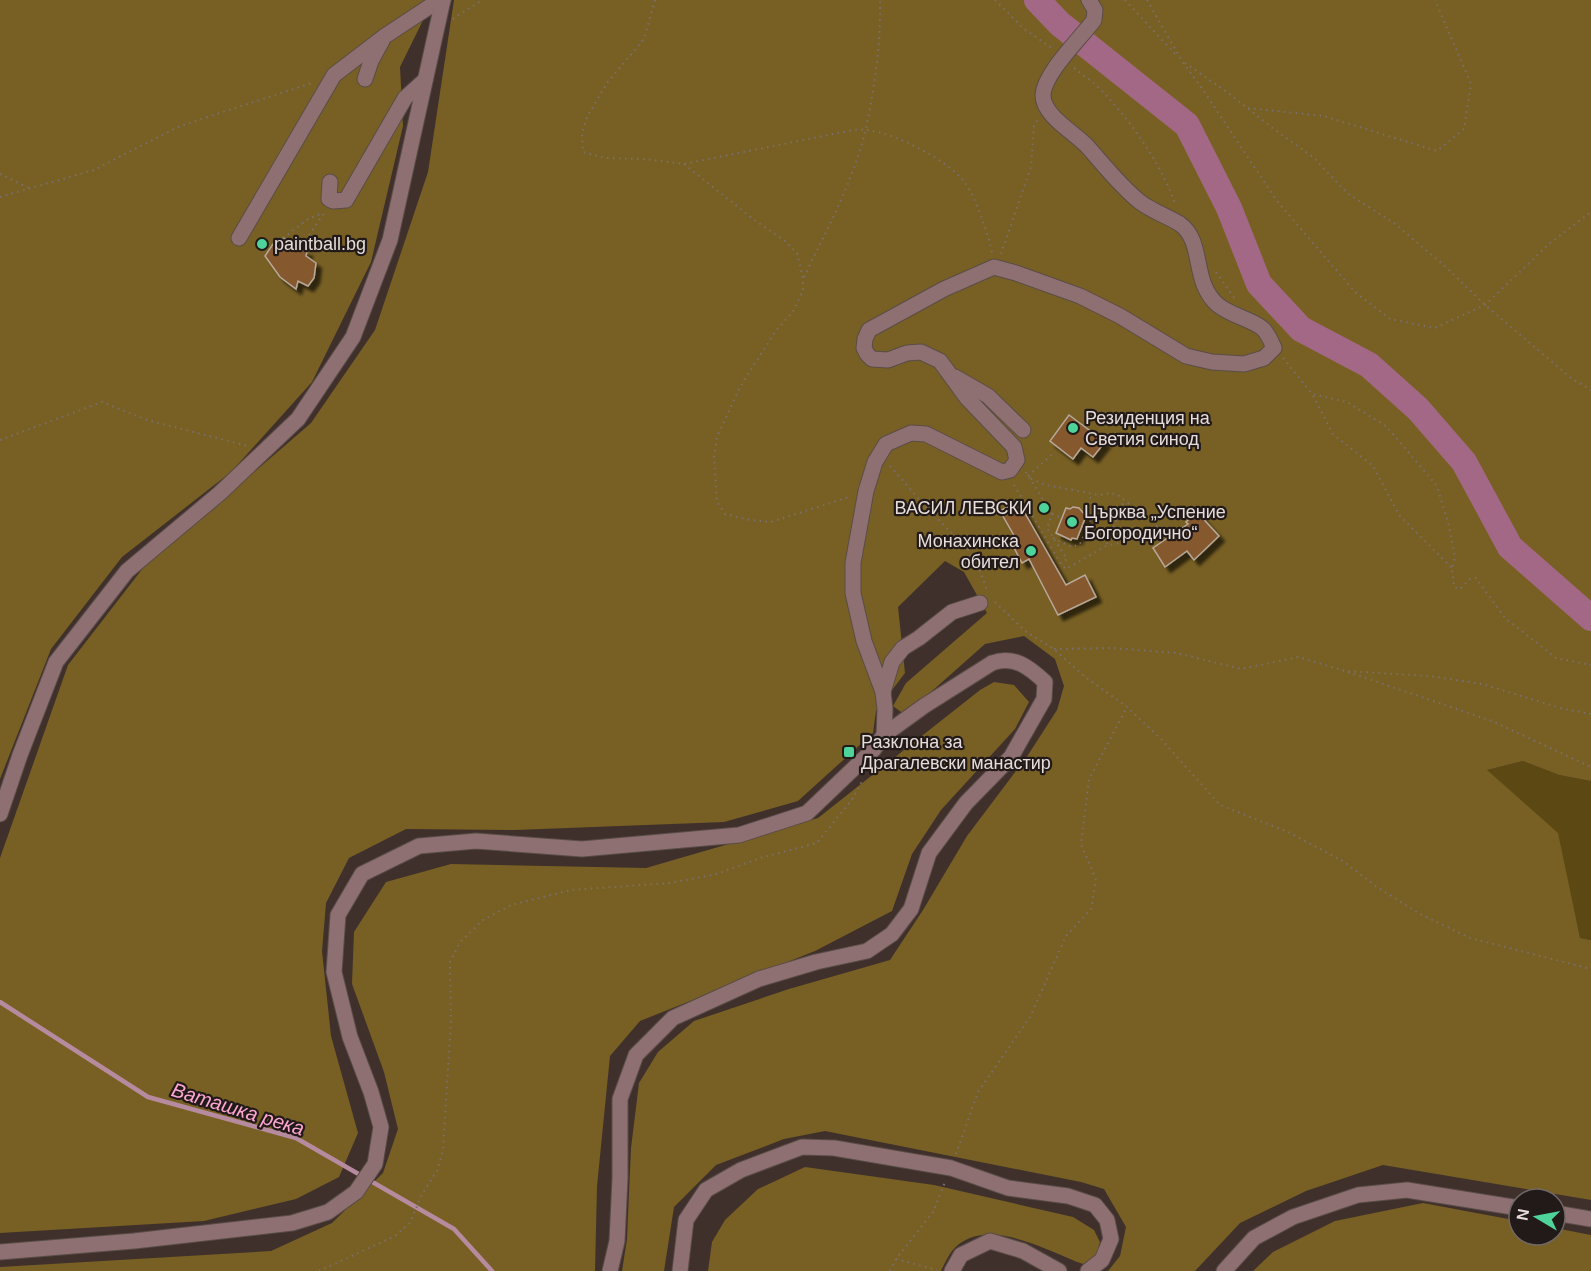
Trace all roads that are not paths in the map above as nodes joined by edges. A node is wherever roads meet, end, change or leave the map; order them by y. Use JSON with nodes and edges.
{"nodes":[{"id":1,"x":443,"y":0,"type":"edge"},
{"id":2,"x":1089,"y":0,"type":"edge"},
{"id":3,"x":385,"y":36,"type":"junction"},
{"id":4,"x":366,"y":79,"type":"dead end"},
{"id":5,"x":425,"y":80,"type":"junction"},
{"id":6,"x":330,"y":183,"type":"dead end"},
{"id":7,"x":239,"y":238,"type":"dead end"},
{"id":8,"x":950,"y":374,"type":"junction"},
{"id":9,"x":1023,"y":430,"type":"dead end"},
{"id":10,"x":985,"y":600,"type":"road end"},
{"id":11,"x":882,"y":692,"type":"junction"},
{"id":12,"x":884,"y":735,"type":"junction"},
{"id":13,"x":0,"y":814,"type":"edge"},
{"id":14,"x":1507,"y":1206,"type":"edge"},
{"id":15,"x":1567,"y":1215,"type":"edge"},
{"id":16,"x":1591,"y":1219,"type":"edge"},
{"id":17,"x":0,"y":1252,"type":"edge"},
{"id":18,"x":610,"y":1271,"type":"edge"},
{"id":19,"x":680,"y":1271,"type":"edge"},
{"id":20,"x":952,"y":1271,"type":"edge"},
{"id":21,"x":1059,"y":1271,"type":"edge"},
{"id":22,"x":1088,"y":1271,"type":"edge"},
{"id":23,"x":1224,"y":1271,"type":"edge"}],
"edges":[{"from":1,"to":3,"type":"street"},
{"from":1,"to":5,"type":"street"},
{"from":2,"to":8,"type":"street"},
{"from":3,"to":4,"type":"street"},
{"from":3,"to":7,"type":"street"},
{"from":5,"to":6,"type":"street"},
{"from":5,"to":13,"type":"street"},
{"from":8,"to":9,"type":"street"},
{"from":8,"to":11,"type":"street"},
{"from":10,"to":11,"type":"street"},
{"from":11,"to":12,"type":"street"},
{"from":12,"to":17,"type":"street"},
{"from":12,"to":18,"type":"street"},
{"from":14,"to":23,"type":"street"},
{"from":15,"to":16,"type":"street"},
{"from":19,"to":22,"type":"street"},
{"from":20,"to":21,"type":"street"}]}
